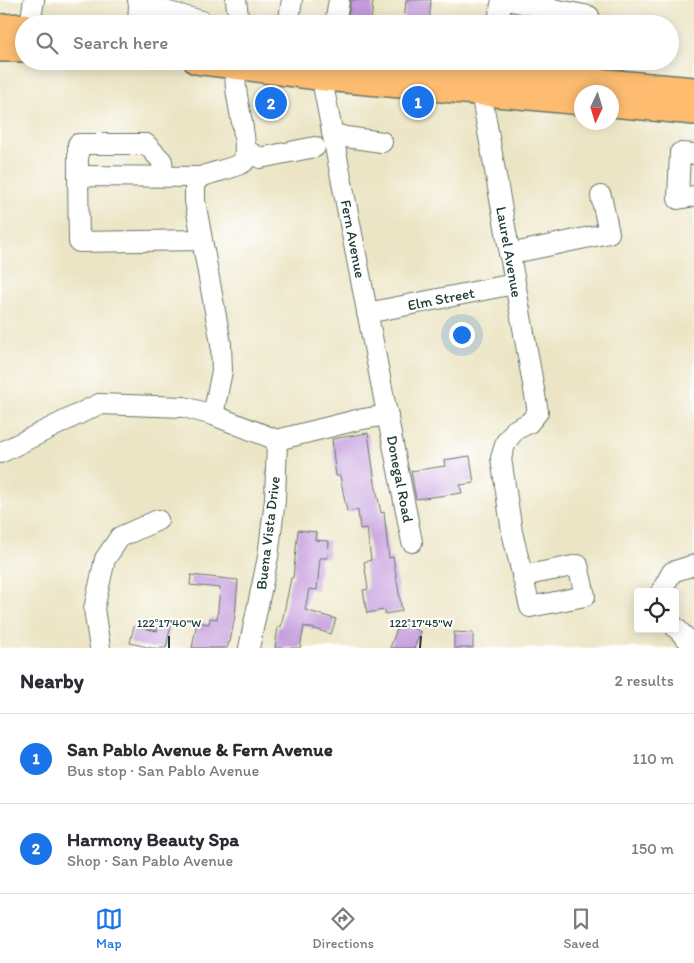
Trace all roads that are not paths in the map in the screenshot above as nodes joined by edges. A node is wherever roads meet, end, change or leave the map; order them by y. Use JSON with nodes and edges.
{"nodes":[{"id":1,"x":34,"y":0,"type":"edge"},
{"id":2,"x":236,"y":0,"type":"edge"},
{"id":3,"x":292,"y":0,"type":"edge"},
{"id":4,"x":339,"y":0,"type":"edge"},
{"id":5,"x":504,"y":0,"type":"edge"},
{"id":6,"x":138,"y":2,"type":"edge"},
{"id":7,"x":32,"y":15,"type":"edge"},
{"id":8,"x":138,"y":15,"type":"edge"},
{"id":9,"x":182,"y":15,"type":"edge"},
{"id":10,"x":238,"y":15,"type":"edge"},
{"id":11,"x":290,"y":15,"type":"edge"},
{"id":12,"x":336,"y":15,"type":"edge"},
{"id":13,"x":500,"y":15,"type":"edge"},
{"id":14,"x":584,"y":15,"type":"edge"},
{"id":15,"x":15,"y":26,"type":"edge"},
{"id":16,"x":0,"y":27,"type":"edge"},
{"id":17,"x":0,"y":49,"type":"edge"},
{"id":18,"x":15,"y":49,"type":"edge"},
{"id":19,"x":235,"y":70,"type":"edge"},
{"id":20,"x":327,"y":70,"type":"edge"},
{"id":21,"x":353,"y":70,"type":"edge"},
{"id":22,"x":446,"y":70,"type":"edge"},
{"id":23,"x":485,"y":75,"type":"edge"},
{"id":24,"x":579,"y":81,"type":"edge"},
{"id":25,"x":694,"y":90,"type":"edge"},
{"id":26,"x":619,"y":105,"type":"edge"},
{"id":27,"x":694,"y":112,"type":"edge"},
{"id":28,"x":332,"y":133,"type":"junction"},
{"id":29,"x":382,"y":142,"type":"dead end"},
{"id":30,"x":315,"y":147,"type":"dead end"},
{"id":31,"x":246,"y":150,"type":"junction"},
{"id":32,"x":694,"y":154,"type":"edge"},
{"id":33,"x":78,"y":176,"type":"junction"},
{"id":34,"x":163,"y":176,"type":"junction"},
{"id":35,"x":201,"y":177,"type":"junction"},
{"id":36,"x":601,"y":196,"type":"dead end"},
{"id":37,"x":694,"y":196,"type":"edge"},
{"id":38,"x":201,"y":240,"type":"junction"},
{"id":39,"x":509,"y":254,"type":"junction"},
{"id":40,"x":514,"y":284,"type":"junction"},
{"id":41,"x":367,"y":313,"type":"junction"},
{"id":42,"x":213,"y":415,"type":"junction"},
{"id":43,"x":388,"y":415,"type":"junction"},
{"id":44,"x":277,"y":440,"type":"junction"},
{"id":45,"x":0,"y":453,"type":"edge"},
{"id":46,"x":158,"y":520,"type":"dead end"},
{"id":47,"x":412,"y":542,"type":"dead end"},
{"id":48,"x":694,"y":565,"type":"edge"},
{"id":49,"x":522,"y":576,"type":"dead end"},
{"id":50,"x":663,"y":588,"type":"edge"},
{"id":51,"x":100,"y":648,"type":"edge"},
{"id":52,"x":249,"y":648,"type":"edge"}],
"edges":[{"from":1,"to":7,"type":"street"},
{"from":2,"to":10,"type":"street"},
{"from":3,"to":11,"type":"street"},
{"from":4,"to":12,"type":"street"},
{"from":5,"to":13,"type":"street"},
{"from":5,"to":14,"type":"street"},
{"from":6,"to":8,"type":"street"},
{"from":6,"to":9,"type":"street"},
{"from":15,"to":16,"type":"main road"},
{"from":17,"to":18,"type":"main road"},
{"from":19,"to":31,"type":"street"},
{"from":20,"to":28,"type":"street","name":"Fern Avenue"},
{"from":21,"to":23,"type":"main road"},
{"from":22,"to":23,"type":"main road"},
{"from":23,"to":24,"type":"main road"},
{"from":23,"to":39,"type":"street","name":"Laurel Avenue"},
{"from":24,"to":25,"type":"main road"},
{"from":26,"to":27,"type":"main road"},
{"from":28,"to":29,"type":"street"},
{"from":28,"to":41,"type":"street","name":"Fern Avenue"},
{"from":30,"to":31,"type":"street"},
{"from":31,"to":35,"type":"street"},
{"from":32,"to":37,"type":"street"},
{"from":33,"to":34,"type":"street"},
{"from":33,"to":34,"type":"street"},
{"from":33,"to":38,"type":"street"},
{"from":34,"to":35,"type":"street"},
{"from":35,"to":38,"type":"street"},
{"from":36,"to":39,"type":"street"},
{"from":38,"to":42,"type":"street"},
{"from":39,"to":40,"type":"street","name":"Laurel Avenue"},
{"from":40,"to":41,"type":"street","name":"Elm Street"},
{"from":40,"to":49,"type":"street","name":"Laurel Avenue"},
{"from":41,"to":43,"type":"street","name":"Fern Avenue"},
{"from":42,"to":44,"type":"street"},
{"from":42,"to":45,"type":"street"},
{"from":43,"to":44,"type":"street"},
{"from":43,"to":47,"type":"street","name":"Donegal Road"},
{"from":44,"to":52,"type":"street","name":"Buena Vista Drive"},
{"from":46,"to":51,"type":"street"},
{"from":48,"to":50,"type":"street"}]}
